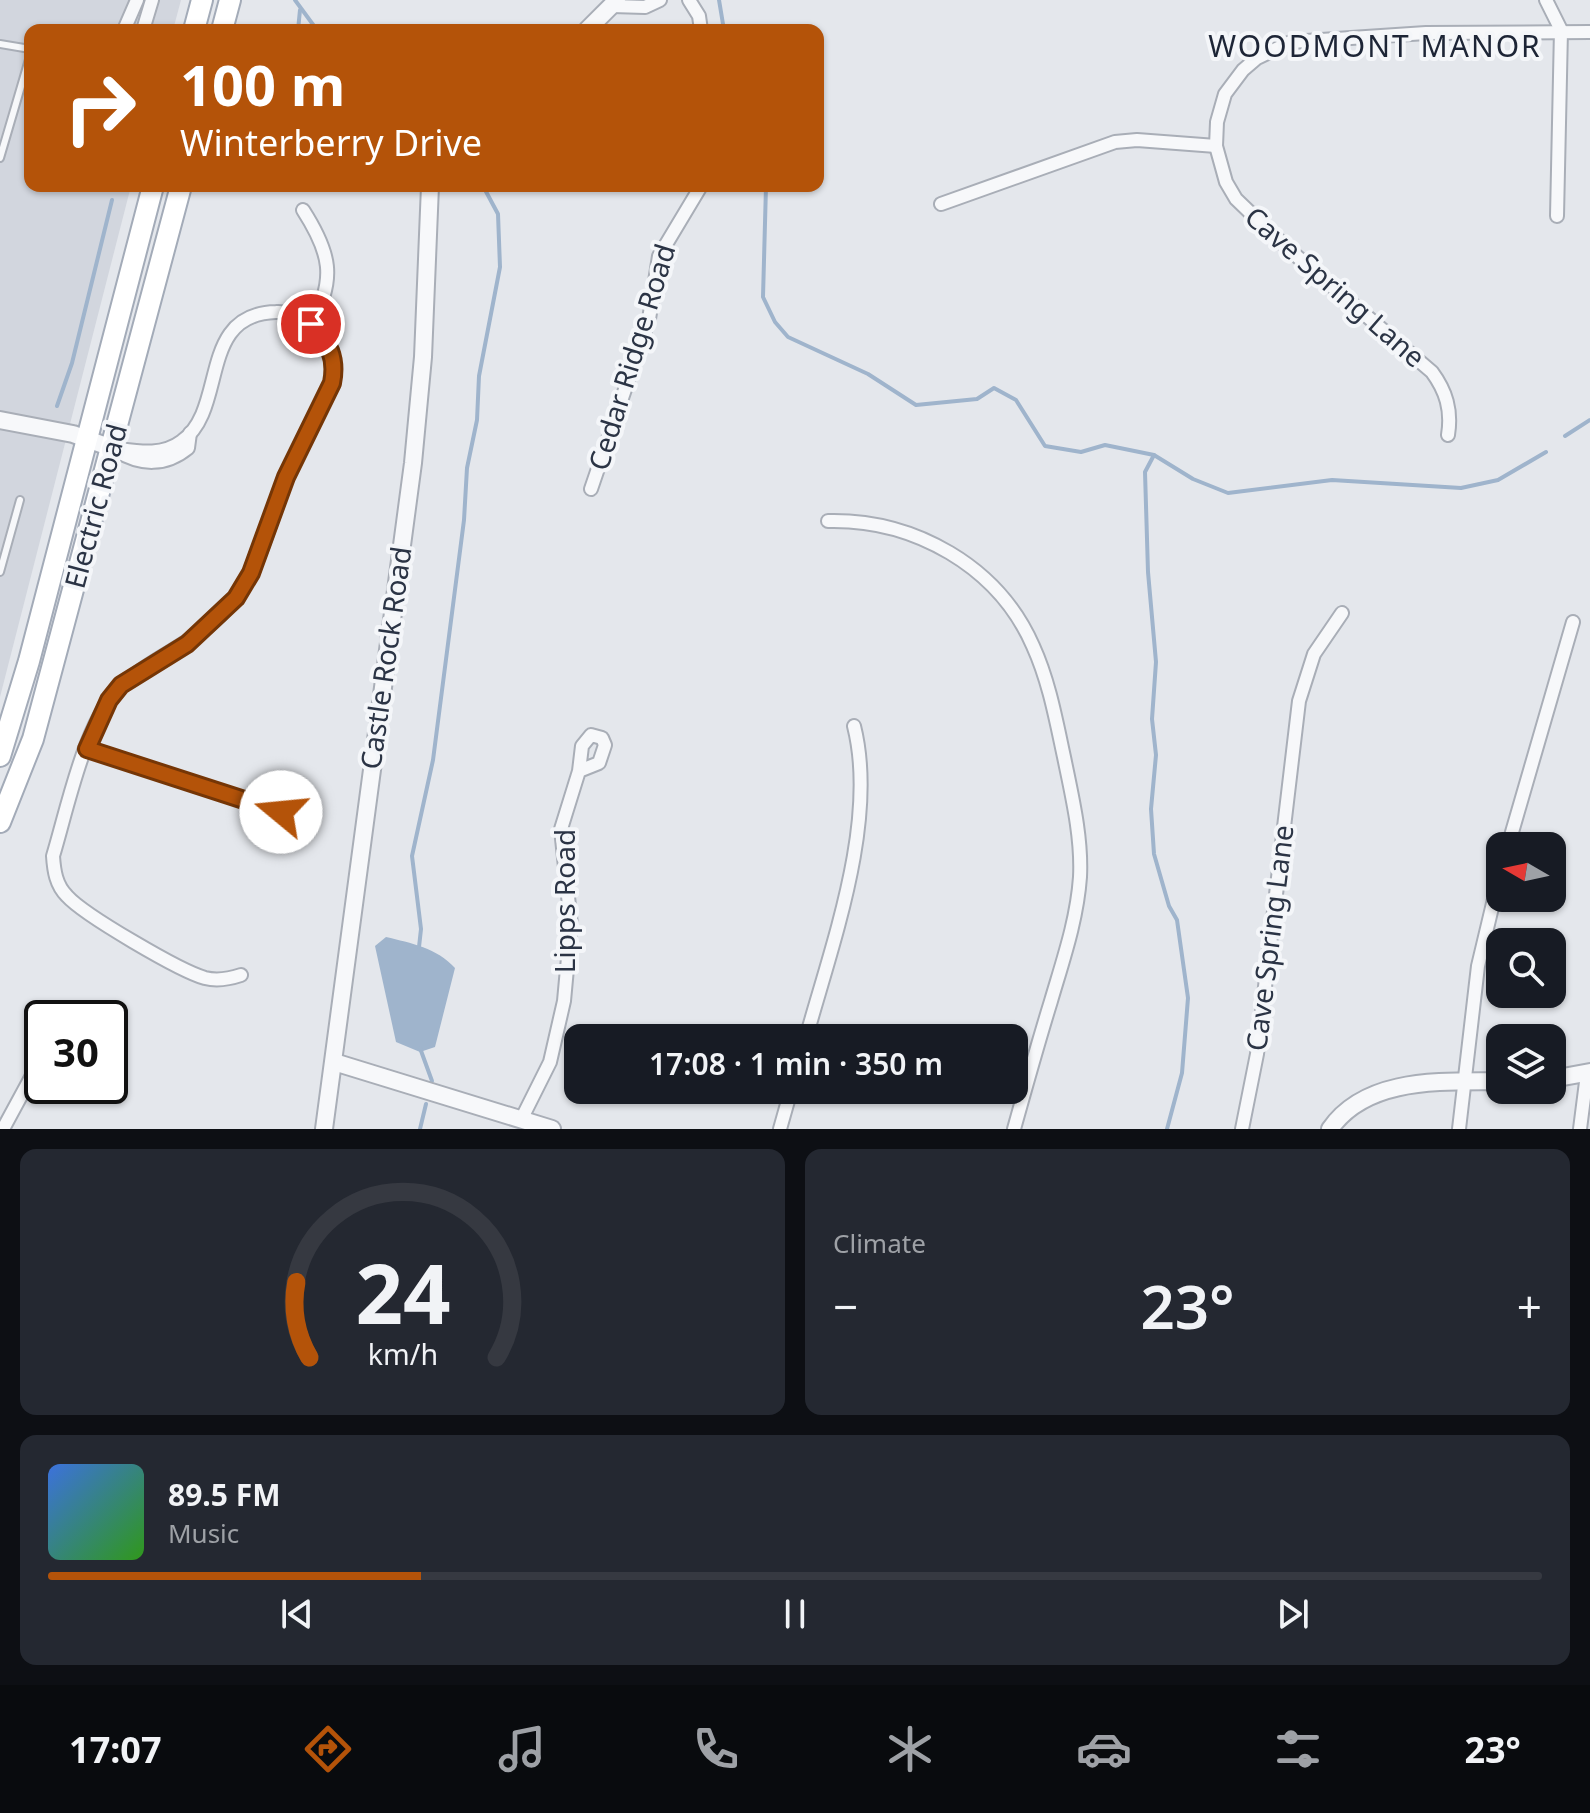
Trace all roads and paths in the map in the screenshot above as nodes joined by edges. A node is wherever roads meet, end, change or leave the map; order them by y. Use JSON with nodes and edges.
{"nodes":[{"id":1,"x":137,"y":0,"type":"edge"},
{"id":2,"x":152,"y":0,"type":"edge"},
{"id":3,"x":202,"y":0,"type":"edge"},
{"id":4,"x":230,"y":0,"type":"edge"},
{"id":5,"x":660,"y":0,"type":"edge"},
{"id":6,"x":689,"y":0,"type":"edge"},
{"id":7,"x":1546,"y":0,"type":"edge"},
{"id":8,"x":614,"y":3,"type":"edge"},
{"id":9,"x":127,"y":24,"type":"edge"},
{"id":10,"x":145,"y":24,"type":"edge"},
{"id":11,"x":196,"y":24,"type":"edge"},
{"id":12,"x":224,"y":24,"type":"edge"},
{"id":13,"x":593,"y":24,"type":"edge"},
{"id":14,"x":700,"y":24,"type":"edge"},
{"id":15,"x":1561,"y":30,"type":"junction"},
{"id":16,"x":1590,"y":32,"type":"edge"},
{"id":17,"x":0,"y":44,"type":"edge"},
{"id":18,"x":24,"y":48,"type":"edge"},
{"id":19,"x":24,"y":76,"type":"edge"},
{"id":20,"x":1216,"y":146,"type":"junction"},
{"id":21,"x":0,"y":158,"type":"edge"},
{"id":22,"x":151,"y":192,"type":"edge"},
{"id":23,"x":179,"y":192,"type":"edge"},
{"id":24,"x":430,"y":192,"type":"edge"},
{"id":25,"x":697,"y":192,"type":"edge"},
{"id":26,"x":941,"y":204,"type":"dead end"},
{"id":27,"x":303,"y":210,"type":"dead end"},
{"id":28,"x":1557,"y":216,"type":"dead end"},
{"id":29,"x":311,"y":324,"type":"junction"},
{"id":30,"x":0,"y":420,"type":"edge"},
{"id":31,"x":1448,"y":435,"type":"dead end"},
{"id":32,"x":87,"y":438,"type":"junction"},
{"id":33,"x":112,"y":448,"type":"junction"},
{"id":34,"x":591,"y":489,"type":"dead end"},
{"id":35,"x":20,"y":500,"type":"dead end"},
{"id":36,"x":828,"y":521,"type":"dead end"},
{"id":37,"x":0,"y":572,"type":"edge"},
{"id":38,"x":1342,"y":613,"type":"dead end"},
{"id":39,"x":1573,"y":622,"type":"dead end"},
{"id":40,"x":854,"y":726,"type":"dead end"},
{"id":41,"x":87,"y":749,"type":"junction"},
{"id":42,"x":0,"y":756,"type":"edge"},
{"id":43,"x":579,"y":771,"type":"dead end"},
{"id":44,"x":281,"y":812,"type":"dead end"},
{"id":45,"x":0,"y":822,"type":"edge"},
{"id":46,"x":1512,"y":832,"type":"edge"},
{"id":47,"x":1491,"y":912,"type":"edge"},
{"id":48,"x":241,"y":975,"type":"dead end"},
{"id":49,"x":810,"y":1024,"type":"edge"},
{"id":50,"x":334,"y":1062,"type":"junction"},
{"id":51,"x":1589,"y":1073,"type":"edge"},
{"id":52,"x":1566,"y":1077,"type":"edge"},
{"id":53,"x":1464,"y":1081,"type":"junction"},
{"id":54,"x":1486,"y":1081,"type":"edge"},
{"id":55,"x":24,"y":1090,"type":"edge"},
{"id":56,"x":787,"y":1104,"type":"edge"},
{"id":57,"x":521,"y":1120,"type":"junction"},
{"id":58,"x":3,"y":1129,"type":"edge"},
{"id":59,"x":324,"y":1129,"type":"edge"},
{"id":60,"x":552,"y":1129,"type":"edge"},
{"id":61,"x":780,"y":1129,"type":"edge"},
{"id":62,"x":1014,"y":1129,"type":"edge"},
{"id":63,"x":1242,"y":1129,"type":"edge"},
{"id":64,"x":1330,"y":1129,"type":"edge"},
{"id":65,"x":1459,"y":1129,"type":"edge"},
{"id":66,"x":1580,"y":1129,"type":"edge"}],
"edges":[{"from":1,"to":9,"type":"street"},
{"from":2,"to":10,"type":"street"},
{"from":3,"to":11,"type":"main road"},
{"from":4,"to":12,"type":"main road"},
{"from":5,"to":8,"type":"street"},
{"from":6,"to":14,"type":"street"},
{"from":7,"to":15,"type":"street"},
{"from":8,"to":13,"type":"street"},
{"from":15,"to":16,"type":"street","name":"Cave Spring Lane"},
{"from":15,"to":20,"type":"street","name":"Cave Spring Lane"},
{"from":15,"to":28,"type":"street"},
{"from":17,"to":18,"type":"lane"},
{"from":19,"to":21,"type":"lane"},
{"from":20,"to":26,"type":"street"},
{"from":20,"to":31,"type":"street","name":"Cave Spring Lane"},
{"from":22,"to":32,"type":"main road","name":"Electric Road"},
{"from":23,"to":33,"type":"main road","name":"Electric Road"},
{"from":24,"to":50,"type":"street","name":"Castle Rock Road"},
{"from":25,"to":34,"type":"street","name":"Cedar Ridge Road"},
{"from":27,"to":29,"type":"street"},
{"from":29,"to":33,"type":"street"},
{"from":29,"to":41,"type":"street"},
{"from":30,"to":32,"type":"street"},
{"from":32,"to":33,"type":"street"},
{"from":32,"to":42,"type":"main road","name":"Electric Road"},
{"from":33,"to":45,"type":"main road","name":"Electric Road"},
{"from":35,"to":37,"type":"lane"},
{"from":36,"to":62,"type":"street"},
{"from":38,"to":63,"type":"street","name":"Cave Spring Lane"},
{"from":39,"to":46,"type":"street"},
{"from":40,"to":49,"type":"street"},
{"from":41,"to":44,"type":"street"},
{"from":41,"to":48,"type":"street"},
{"from":43,"to":57,"type":"street","name":"Lipps Road"},
{"from":47,"to":53,"type":"street"},
{"from":50,"to":57,"type":"street"},
{"from":50,"to":59,"type":"street","name":"Castle Rock Road"},
{"from":51,"to":52,"type":"street"},
{"from":51,"to":66,"type":"street"},
{"from":53,"to":54,"type":"street"},
{"from":53,"to":64,"type":"street"},
{"from":53,"to":65,"type":"street"},
{"from":55,"to":58,"type":"street"},
{"from":56,"to":61,"type":"street"},
{"from":57,"to":60,"type":"street"}]}
